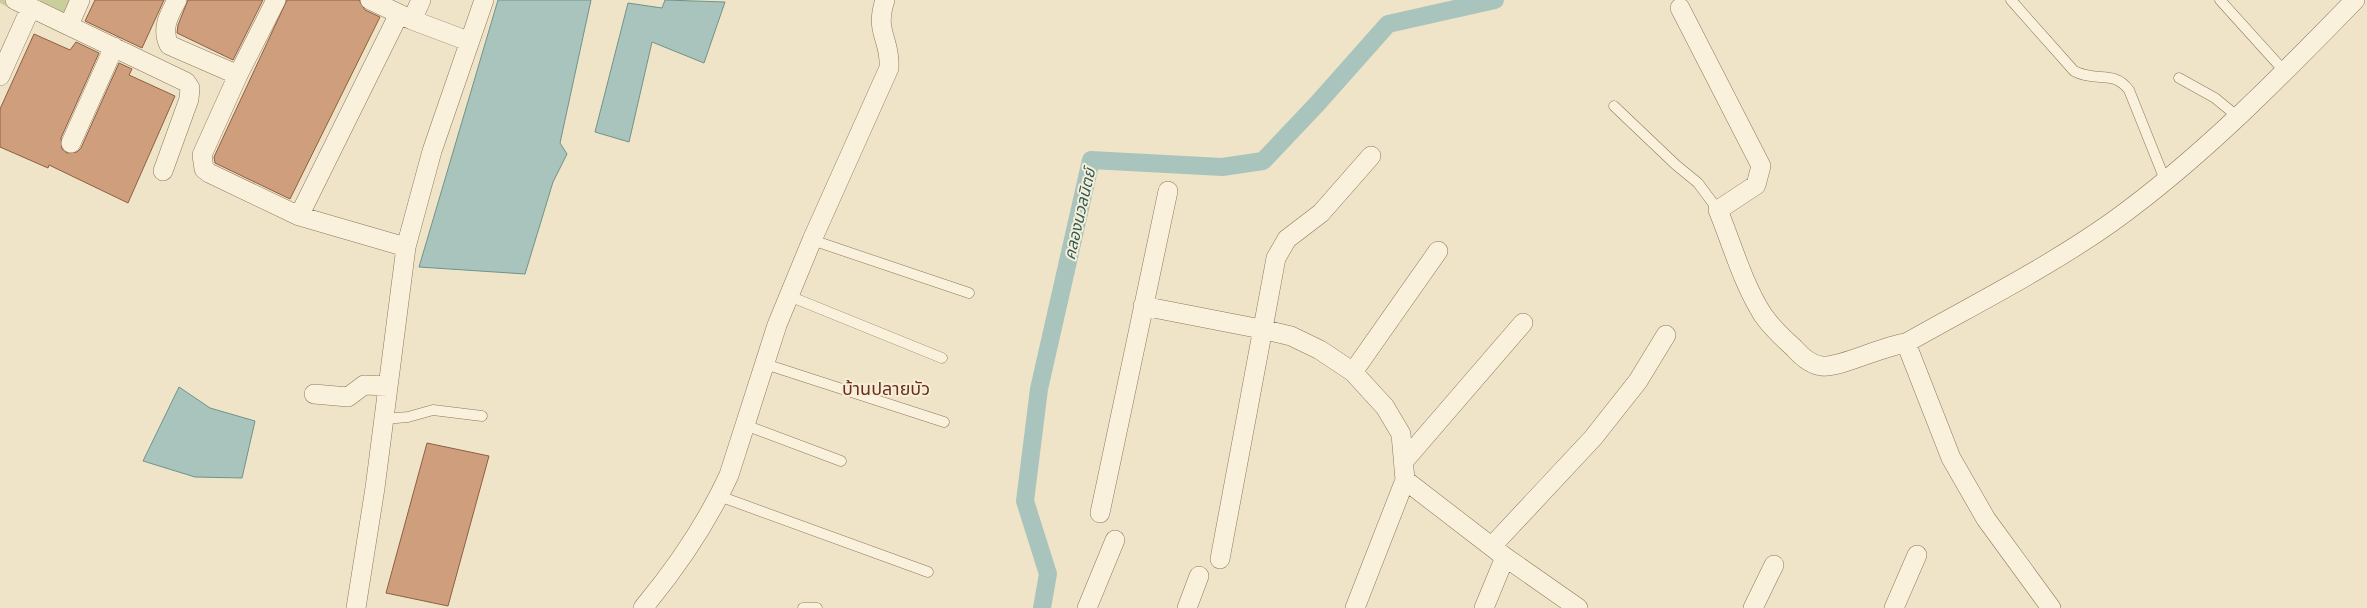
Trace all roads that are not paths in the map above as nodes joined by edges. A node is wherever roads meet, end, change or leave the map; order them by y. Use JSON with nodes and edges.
{"nodes":[{"id":1,"x":80,"y":0,"type":"edge"},
{"id":2,"x":177,"y":0,"type":"edge"},
{"id":3,"x":276,"y":0,"type":"edge"},
{"id":4,"x":370,"y":0,"type":"edge"},
{"id":5,"x":421,"y":0,"type":"edge"},
{"id":6,"x":484,"y":0,"type":"edge"},
{"id":7,"x":885,"y":0,"type":"edge"},
{"id":8,"x":2011,"y":0,"type":"edge"},
{"id":9,"x":2220,"y":0,"type":"edge"},
{"id":10,"x":2355,"y":0,"type":"edge"},
{"id":11,"x":23,"y":3,"type":"edge"},
{"id":12,"x":1680,"y":8,"type":"dead end"},
{"id":13,"x":405,"y":17,"type":"junction"},
{"id":14,"x":68,"y":25,"type":"junction"},
{"id":15,"x":468,"y":40,"type":"junction"},
{"id":16,"x":114,"y":48,"type":"junction"},
{"id":17,"x":2285,"y":72,"type":"junction"},
{"id":18,"x":238,"y":75,"type":"junction"},
{"id":19,"x":0,"y":76,"type":"edge"},
{"id":20,"x":2179,"y":78,"type":"dead end"},
{"id":21,"x":1614,"y":106,"type":"dead end"},
{"id":22,"x":2238,"y":117,"type":"junction"},
{"id":23,"x":71,"y":143,"type":"dead end"},
{"id":24,"x":1371,"y":156,"type":"dead end"},
{"id":25,"x":163,"y":171,"type":"dead end"},
{"id":26,"x":2165,"y":180,"type":"junction"},
{"id":27,"x":1168,"y":191,"type":"dead end"},
{"id":28,"x":1718,"y":210,"type":"junction"},
{"id":29,"x":299,"y":216,"type":"junction"},
{"id":30,"x":812,"y":240,"type":"junction"},
{"id":31,"x":406,"y":247,"type":"junction"},
{"id":32,"x":1438,"y":251,"type":"dead end"},
{"id":33,"x":969,"y":294,"type":"dead end"},
{"id":34,"x":789,"y":296,"type":"junction"},
{"id":35,"x":1143,"y":306,"type":"junction"},
{"id":36,"x":1523,"y":323,"type":"dead end"},
{"id":37,"x":1261,"y":329,"type":"junction"},
{"id":38,"x":1666,"y":335,"type":"dead end"},
{"id":39,"x":1906,"y":343,"type":"junction"},
{"id":40,"x":942,"y":358,"type":"dead end"},
{"id":41,"x":765,"y":364,"type":"junction"},
{"id":42,"x":1353,"y":372,"type":"junction"},
{"id":43,"x":388,"y":386,"type":"junction"},
{"id":44,"x":314,"y":394,"type":"dead end"},
{"id":45,"x":482,"y":416,"type":"dead end"},
{"id":46,"x":384,"y":419,"type":"junction"},
{"id":47,"x":944,"y":422,"type":"dead end"},
{"id":48,"x":745,"y":425,"type":"junction"},
{"id":49,"x":841,"y":461,"type":"dead end"},
{"id":50,"x":1404,"y":461,"type":"junction"},
{"id":51,"x":1406,"y":480,"type":"junction"},
{"id":52,"x":720,"y":496,"type":"junction"},
{"id":53,"x":1100,"y":514,"type":"dead end"},
{"id":54,"x":1115,"y":540,"type":"dead end"},
{"id":55,"x":1498,"y":551,"type":"junction"},
{"id":56,"x":1917,"y":555,"type":"dead end"},
{"id":57,"x":1220,"y":558,"type":"dead end"},
{"id":58,"x":1774,"y":565,"type":"dead end"},
{"id":59,"x":928,"y":572,"type":"dead end"},
{"id":60,"x":1199,"y":576,"type":"dead end"},
{"id":61,"x":356,"y":608,"type":"edge"},
{"id":62,"x":643,"y":608,"type":"edge"},
{"id":63,"x":803,"y":608,"type":"edge"},
{"id":64,"x":817,"y":608,"type":"edge"},
{"id":65,"x":1087,"y":608,"type":"edge"},
{"id":66,"x":1187,"y":608,"type":"edge"},
{"id":67,"x":1355,"y":608,"type":"edge"},
{"id":68,"x":1484,"y":608,"type":"edge"},
{"id":69,"x":1578,"y":608,"type":"edge"},
{"id":70,"x":1753,"y":608,"type":"edge"},
{"id":71,"x":1894,"y":608,"type":"edge"},
{"id":72,"x":2050,"y":608,"type":"edge"}],
"edges":[{"from":1,"to":14,"type":"street"},
{"from":2,"to":18,"type":"street"},
{"from":3,"to":18,"type":"street"},
{"from":4,"to":13,"type":"street"},
{"from":5,"to":13,"type":"street"},
{"from":6,"to":15,"type":"street"},
{"from":7,"to":30,"type":"street"},
{"from":8,"to":26,"type":"lane"},
{"from":9,"to":17,"type":"lane"},
{"from":10,"to":17,"type":"street"},
{"from":11,"to":14,"type":"street"},
{"from":11,"to":19,"type":"street"},
{"from":12,"to":28,"type":"street"},
{"from":13,"to":15,"type":"street"},
{"from":13,"to":29,"type":"street"},
{"from":14,"to":16,"type":"street"},
{"from":15,"to":31,"type":"street"},
{"from":16,"to":23,"type":"street"},
{"from":16,"to":25,"type":"street"},
{"from":17,"to":22,"type":"street"},
{"from":18,"to":29,"type":"street"},
{"from":20,"to":22,"type":"lane"},
{"from":21,"to":28,"type":"lane"},
{"from":22,"to":26,"type":"street"},
{"from":24,"to":37,"type":"street"},
{"from":26,"to":39,"type":"street"},
{"from":27,"to":35,"type":"street"},
{"from":28,"to":39,"type":"street"},
{"from":29,"to":31,"type":"street"},
{"from":30,"to":33,"type":"lane"},
{"from":30,"to":34,"type":"street"},
{"from":31,"to":43,"type":"street"},
{"from":32,"to":42,"type":"street"},
{"from":34,"to":40,"type":"lane"},
{"from":34,"to":41,"type":"street"},
{"from":35,"to":37,"type":"street"},
{"from":35,"to":53,"type":"street"},
{"from":36,"to":50,"type":"street"},
{"from":37,"to":42,"type":"street"},
{"from":37,"to":57,"type":"street"},
{"from":38,"to":55,"type":"street"},
{"from":39,"to":72,"type":"street"},
{"from":41,"to":47,"type":"lane"},
{"from":41,"to":48,"type":"street"},
{"from":42,"to":50,"type":"street"},
{"from":43,"to":44,"type":"street"},
{"from":43,"to":46,"type":"street"},
{"from":45,"to":46,"type":"lane"},
{"from":46,"to":61,"type":"street"},
{"from":48,"to":49,"type":"lane"},
{"from":48,"to":52,"type":"street"},
{"from":50,"to":51,"type":"street"},
{"from":51,"to":55,"type":"street"},
{"from":51,"to":67,"type":"street"},
{"from":52,"to":59,"type":"lane"},
{"from":52,"to":62,"type":"street"},
{"from":54,"to":65,"type":"street"},
{"from":55,"to":68,"type":"street"},
{"from":55,"to":69,"type":"street"},
{"from":56,"to":71,"type":"street"},
{"from":58,"to":70,"type":"street"},
{"from":60,"to":66,"type":"street"},
{"from":63,"to":64,"type":"lane"}]}
